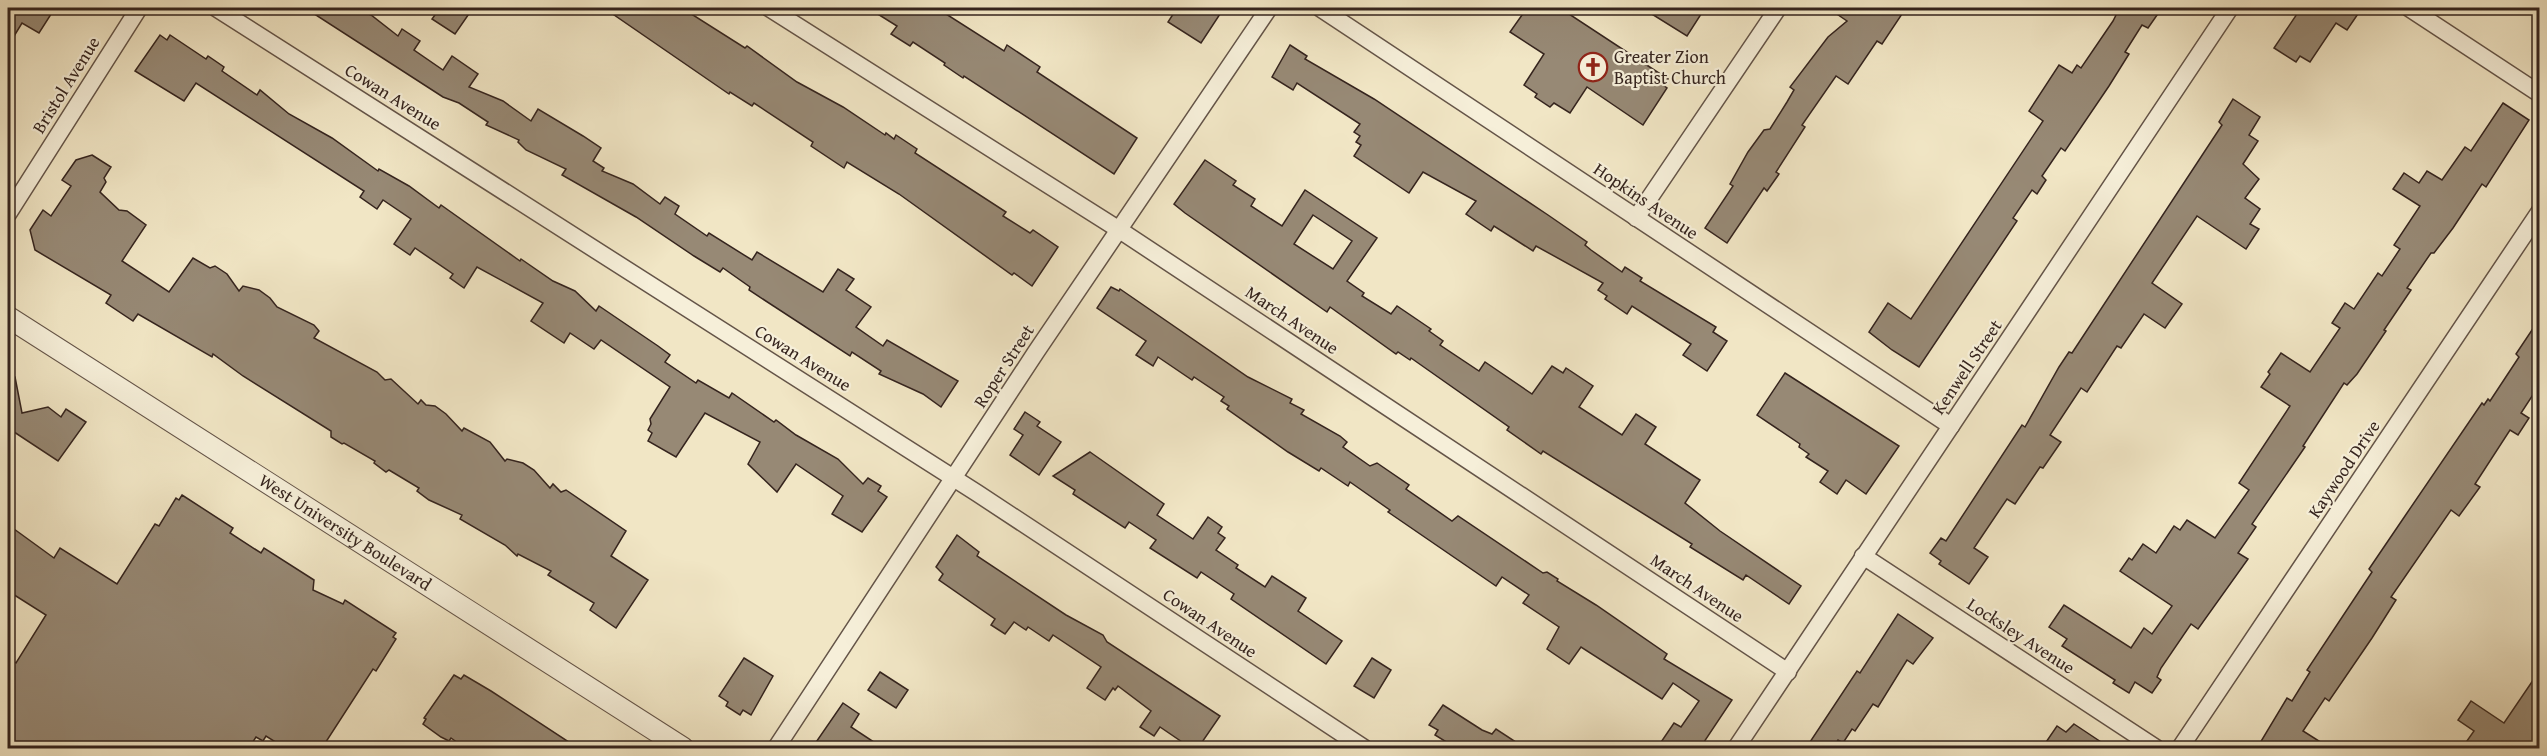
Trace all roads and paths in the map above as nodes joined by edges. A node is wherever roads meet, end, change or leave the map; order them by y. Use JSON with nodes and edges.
{"nodes":[{"id":1,"x":138,"y":8,"type":"edge"},
{"id":2,"x":216,"y":8,"type":"edge"},
{"id":3,"x":769,"y":8,"type":"edge"},
{"id":4,"x":1269,"y":8,"type":"edge"},
{"id":5,"x":1320,"y":8,"type":"edge"},
{"id":6,"x":1778,"y":8,"type":"edge"},
{"id":7,"x":2230,"y":8,"type":"edge"},
{"id":8,"x":2409,"y":8,"type":"edge"},
{"id":9,"x":2540,"y":94,"type":"edge"},
{"id":10,"x":2540,"y":211,"type":"edge"},
{"id":11,"x":8,"y":214,"type":"edge"},
{"id":12,"x":1636,"y":218,"type":"junction"},
{"id":13,"x":1118,"y":229,"type":"junction"},
{"id":14,"x":8,"y":317,"type":"edge"},
{"id":15,"x":1951,"y":426,"type":"junction"},
{"id":16,"x":955,"y":478,"type":"junction"},
{"id":17,"x":1863,"y":556,"type":"junction"},
{"id":18,"x":1788,"y":672,"type":"junction"},
{"id":19,"x":683,"y":748,"type":"edge"},
{"id":20,"x":776,"y":748,"type":"edge"},
{"id":21,"x":1364,"y":748,"type":"edge"},
{"id":22,"x":1736,"y":748,"type":"edge"},
{"id":23,"x":2156,"y":748,"type":"edge"},
{"id":24,"x":2180,"y":748,"type":"edge"}],
"edges":[{"from":1,"to":11,"type":"street","name":"Bristol Avenue"},
{"from":2,"to":16,"type":"street","name":"Cowan Avenue"},
{"from":3,"to":13,"type":"street","name":"March Avenue"},
{"from":4,"to":13,"type":"street","name":"Roper Street"},
{"from":5,"to":12,"type":"street","name":"Hopkins Avenue"},
{"from":6,"to":12,"type":"street"},
{"from":7,"to":15,"type":"street","name":"Kenwell Street"},
{"from":8,"to":9,"type":"street"},
{"from":10,"to":24,"type":"street","name":"Kaywood Drive"},
{"from":12,"to":15,"type":"street","name":"Hopkins Avenue"},
{"from":13,"to":16,"type":"street","name":"Roper Street"},
{"from":13,"to":18,"type":"street","name":"March Avenue"},
{"from":14,"to":19,"type":"street","name":"West University Boulevard"},
{"from":15,"to":17,"type":"street","name":"Kenwell Street"},
{"from":16,"to":20,"type":"street","name":"Roper Street"},
{"from":16,"to":21,"type":"street","name":"Cowan Avenue"},
{"from":17,"to":18,"type":"street","name":"Kenwell Street"},
{"from":17,"to":23,"type":"street","name":"Locksley Avenue"},
{"from":18,"to":22,"type":"street","name":"Kenwell Street"}]}
